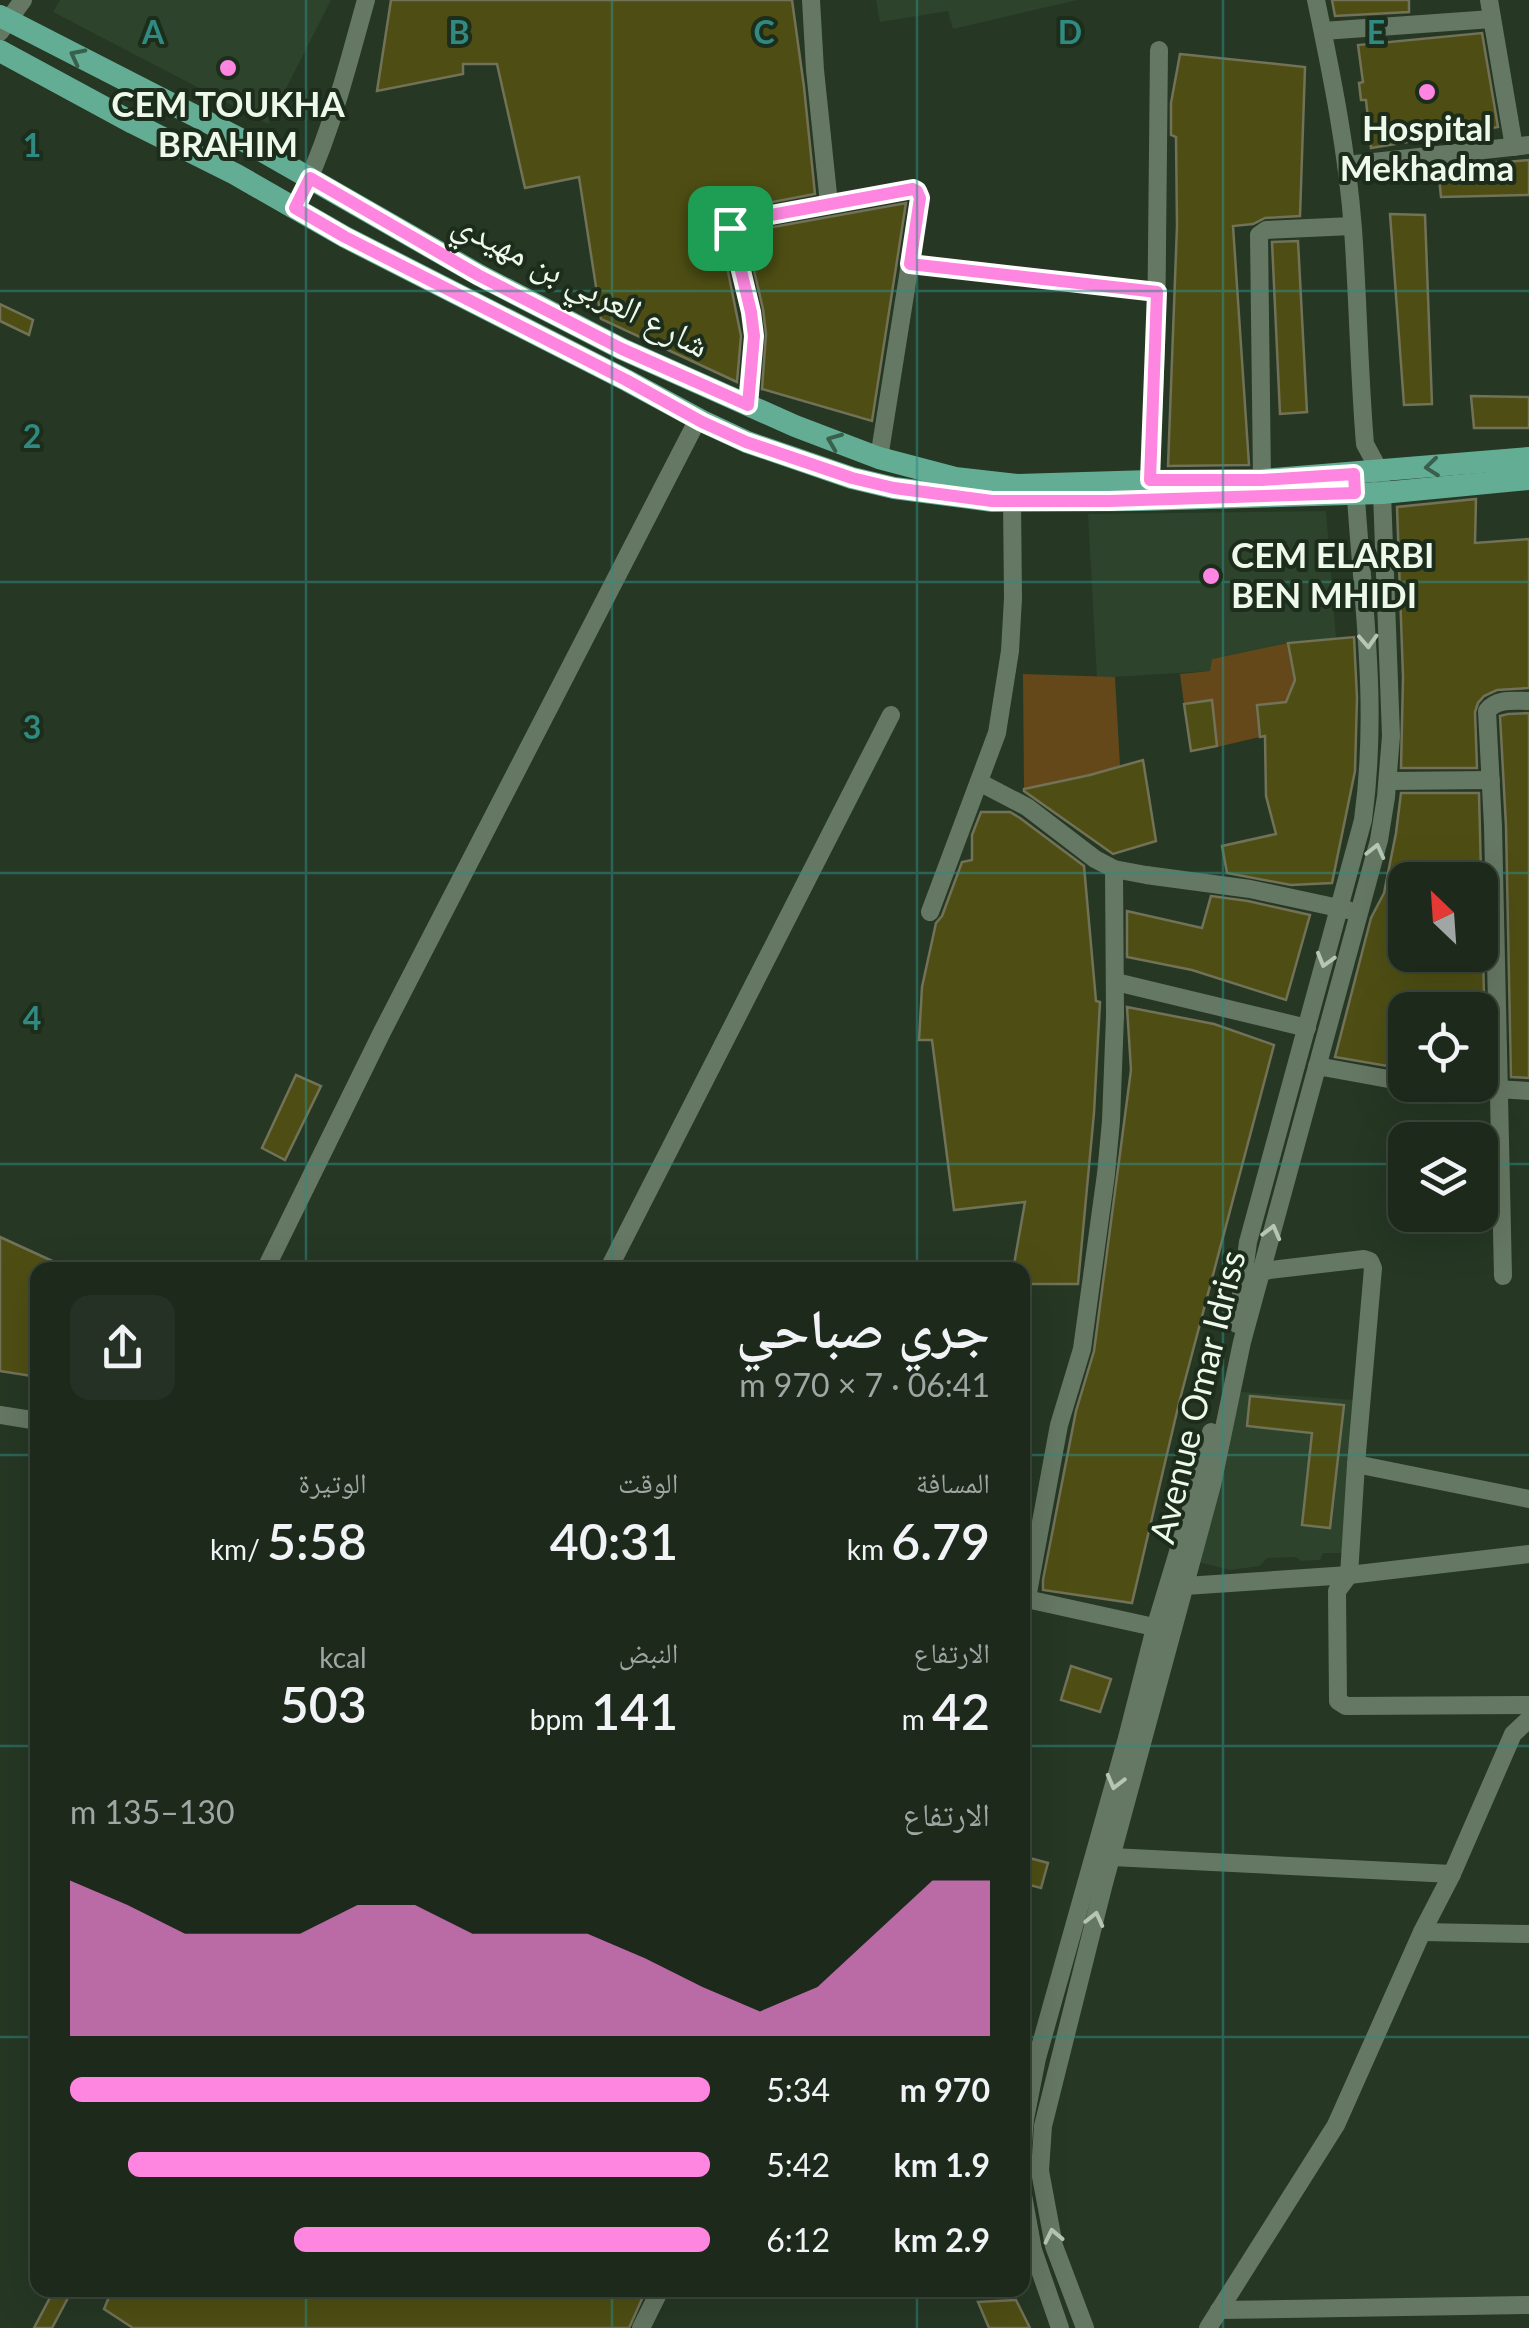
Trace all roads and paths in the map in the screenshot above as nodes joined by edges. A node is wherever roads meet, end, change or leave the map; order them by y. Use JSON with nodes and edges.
{"nodes":[{"id":1,"x":23,"y":0,"type":"edge"},
{"id":2,"x":366,"y":0,"type":"edge"},
{"id":3,"x":811,"y":0,"type":"edge"},
{"id":4,"x":1316,"y":0,"type":"edge"},
{"id":5,"x":1490,"y":9,"type":"edge"},
{"id":6,"x":3,"y":23,"type":"edge"},
{"id":7,"x":1323,"y":31,"type":"junction"},
{"id":8,"x":1160,"y":50,"type":"dead end"},
{"id":9,"x":0,"y":51,"type":"edge"},
{"id":10,"x":1521,"y":146,"type":"edge"},
{"id":11,"x":1346,"y":165,"type":"junction"},
{"id":12,"x":310,"y":178,"type":"junction"},
{"id":13,"x":830,"y":204,"type":"junction"},
{"id":14,"x":295,"y":208,"type":"junction"},
{"id":15,"x":1352,"y":226,"type":"junction"},
{"id":16,"x":910,"y":264,"type":"junction"},
{"id":17,"x":1157,"y":292,"type":"junction"},
{"id":18,"x":748,"y":405,"type":"junction"},
{"id":19,"x":698,"y":419,"type":"junction"},
{"id":20,"x":1365,"y":444,"type":"junction"},
{"id":21,"x":879,"y":458,"type":"junction"},
{"id":22,"x":1529,"y":458,"type":"edge"},
{"id":23,"x":1150,"y":480,"type":"junction"},
{"id":24,"x":1262,"y":480,"type":"junction"},
{"id":25,"x":1529,"y":480,"type":"edge"},
{"id":26,"x":1381,"y":482,"type":"junction"},
{"id":27,"x":1355,"y":483,"type":"junction"},
{"id":28,"x":1012,"y":500,"type":"junction"},
{"id":29,"x":1529,"y":701,"type":"edge"},
{"id":30,"x":891,"y":715,"type":"dead end"},
{"id":31,"x":1491,"y":780,"type":"junction"},
{"id":32,"x":979,"y":782,"type":"junction"},
{"id":33,"x":1388,"y":782,"type":"junction"},
{"id":34,"x":1114,"y":869,"type":"junction"},
{"id":35,"x":1350,"y":910,"type":"junction"},
{"id":36,"x":930,"y":912,"type":"dead end"},
{"id":37,"x":1116,"y":982,"type":"junction"},
{"id":38,"x":1495,"y":992,"type":"edge"},
{"id":39,"x":1307,"y":1028,"type":"junction"},
{"id":40,"x":1317,"y":1066,"type":"junction"},
{"id":41,"x":1388,"y":1079,"type":"edge"},
{"id":42,"x":1498,"y":1090,"type":"edge"},
{"id":43,"x":1529,"y":1091,"type":"edge"},
{"id":44,"x":1497,"y":1102,"type":"edge"},
{"id":45,"x":269,"y":1262,"type":"edge"},
{"id":46,"x":612,"y":1262,"type":"edge"},
{"id":47,"x":1262,"y":1271,"type":"junction"},
{"id":48,"x":1503,"y":1276,"type":"dead end"},
{"id":49,"x":0,"y":1415,"type":"edge"},
{"id":50,"x":30,"y":1420,"type":"edge"},
{"id":51,"x":1356,"y":1464,"type":"junction"},
{"id":52,"x":1529,"y":1499,"type":"edge"},
{"id":53,"x":1529,"y":1554,"type":"edge"},
{"id":54,"x":1030,"y":1573,"type":"edge"},
{"id":55,"x":1349,"y":1576,"type":"junction"},
{"id":56,"x":1184,"y":1586,"type":"junction"},
{"id":57,"x":1030,"y":1599,"type":"edge"},
{"id":58,"x":1164,"y":1629,"type":"junction"},
{"id":59,"x":1529,"y":1705,"type":"edge"},
{"id":60,"x":1529,"y":1719,"type":"edge"},
{"id":61,"x":1112,"y":1857,"type":"junction"},
{"id":62,"x":1452,"y":1874,"type":"junction"},
{"id":63,"x":1422,"y":1932,"type":"junction"},
{"id":64,"x":1529,"y":1934,"type":"edge"},
{"id":65,"x":1030,"y":2093,"type":"edge"},
{"id":66,"x":1030,"y":2234,"type":"edge"},
{"id":67,"x":656,"y":2297,"type":"edge"},
{"id":68,"x":1529,"y":2305,"type":"edge"},
{"id":69,"x":1219,"y":2310,"type":"junction"},
{"id":70,"x":641,"y":2328,"type":"edge"},
{"id":71,"x":1060,"y":2328,"type":"edge"},
{"id":72,"x":1085,"y":2328,"type":"edge"},
{"id":73,"x":1208,"y":2328,"type":"edge"}],
"edges":[{"from":1,"to":6,"type":"street"},
{"from":2,"to":12,"type":"street"},
{"from":3,"to":13,"type":"street"},
{"from":4,"to":7,"type":"street"},
{"from":5,"to":7,"type":"street"},
{"from":5,"to":10,"type":"street"},
{"from":12,"to":6,"type":"main road","name":"شارع العربي بن مهيدي","one_way":true},
{"from":7,"to":11,"type":"street"},
{"from":8,"to":17,"type":"street"},
{"from":9,"to":14,"type":"main road"},
{"from":10,"to":11,"type":"street"},
{"from":11,"to":15,"type":"street"},
{"from":12,"to":14,"type":"street"},
{"from":12,"to":18,"type":"main road","name":"شارع العربي بن مهيدي"},
{"from":13,"to":16,"type":"street"},
{"from":13,"to":18,"type":"street"},
{"from":14,"to":19,"type":"main road"},
{"from":15,"to":20,"type":"street"},
{"from":15,"to":24,"type":"street"},
{"from":16,"to":17,"type":"street"},
{"from":16,"to":21,"type":"street"},
{"from":17,"to":23,"type":"street"},
{"from":21,"to":18,"type":"main road","name":"شارع العربي بن مهيدي","one_way":true},
{"from":19,"to":28,"type":"main road"},
{"from":19,"to":45,"type":"street"},
{"from":20,"to":26,"type":"street"},
{"from":20,"to":27,"type":"street"},
{"from":21,"to":23,"type":"main road","name":"شارع العربي بن مهيدي"},
{"from":22,"to":26,"type":"main road","name":"شارع العربي بن مهيدي","one_way":true},
{"from":23,"to":24,"type":"main road","name":"شارع العربي بن مهيدي"},
{"from":24,"to":27,"type":"main road","name":"شارع العربي بن مهيدي"},
{"from":25,"to":26,"type":"main road"},
{"from":26,"to":27,"type":"main road","name":"شارع العربي بن مهيدي"},
{"from":26,"to":33,"type":"street","name":"Avenue Omar Idriss"},
{"from":27,"to":28,"type":"main road"},
{"from":27,"to":35,"type":"street","one_way":true},
{"from":28,"to":32,"type":"street"},
{"from":29,"to":31,"type":"street"},
{"from":30,"to":46,"type":"street"},
{"from":31,"to":33,"type":"street"},
{"from":31,"to":38,"type":"street"},
{"from":32,"to":34,"type":"street"},
{"from":32,"to":36,"type":"street"},
{"from":35,"to":33,"type":"street","name":"Avenue Omar Idriss","one_way":true},
{"from":34,"to":35,"type":"street"},
{"from":34,"to":37,"type":"street"},
{"from":35,"to":39,"type":"street","one_way":true},
{"from":35,"to":40,"type":"street","name":"Avenue Omar Idriss"},
{"from":37,"to":39,"type":"street"},
{"from":37,"to":54,"type":"street"},
{"from":39,"to":58,"type":"street"},
{"from":40,"to":41,"type":"street"},
{"from":47,"to":40,"type":"street","name":"Avenue Omar Idriss","one_way":true},
{"from":42,"to":43,"type":"street"},
{"from":44,"to":48,"type":"street"},
{"from":47,"to":51,"type":"street"},
{"from":47,"to":56,"type":"street","name":"Avenue Omar Idriss"},
{"from":49,"to":50,"type":"street"},
{"from":51,"to":52,"type":"street"},
{"from":51,"to":55,"type":"street"},
{"from":53,"to":55,"type":"street"},
{"from":55,"to":56,"type":"street"},
{"from":55,"to":59,"type":"street"},
{"from":56,"to":58,"type":"street","name":"Avenue Omar Idriss"},
{"from":57,"to":58,"type":"street"},
{"from":58,"to":61,"type":"street","name":"Avenue Omar Idriss"},
{"from":58,"to":65,"type":"street","one_way":true},
{"from":60,"to":62,"type":"street"},
{"from":61,"to":62,"type":"street"},
{"from":72,"to":61,"type":"street","name":"Avenue Omar Idriss","one_way":true},
{"from":62,"to":63,"type":"street"},
{"from":63,"to":64,"type":"street"},
{"from":63,"to":69,"type":"street"},
{"from":66,"to":71,"type":"street"},
{"from":67,"to":70,"type":"street"},
{"from":68,"to":69,"type":"street"},
{"from":69,"to":73,"type":"street"}]}
